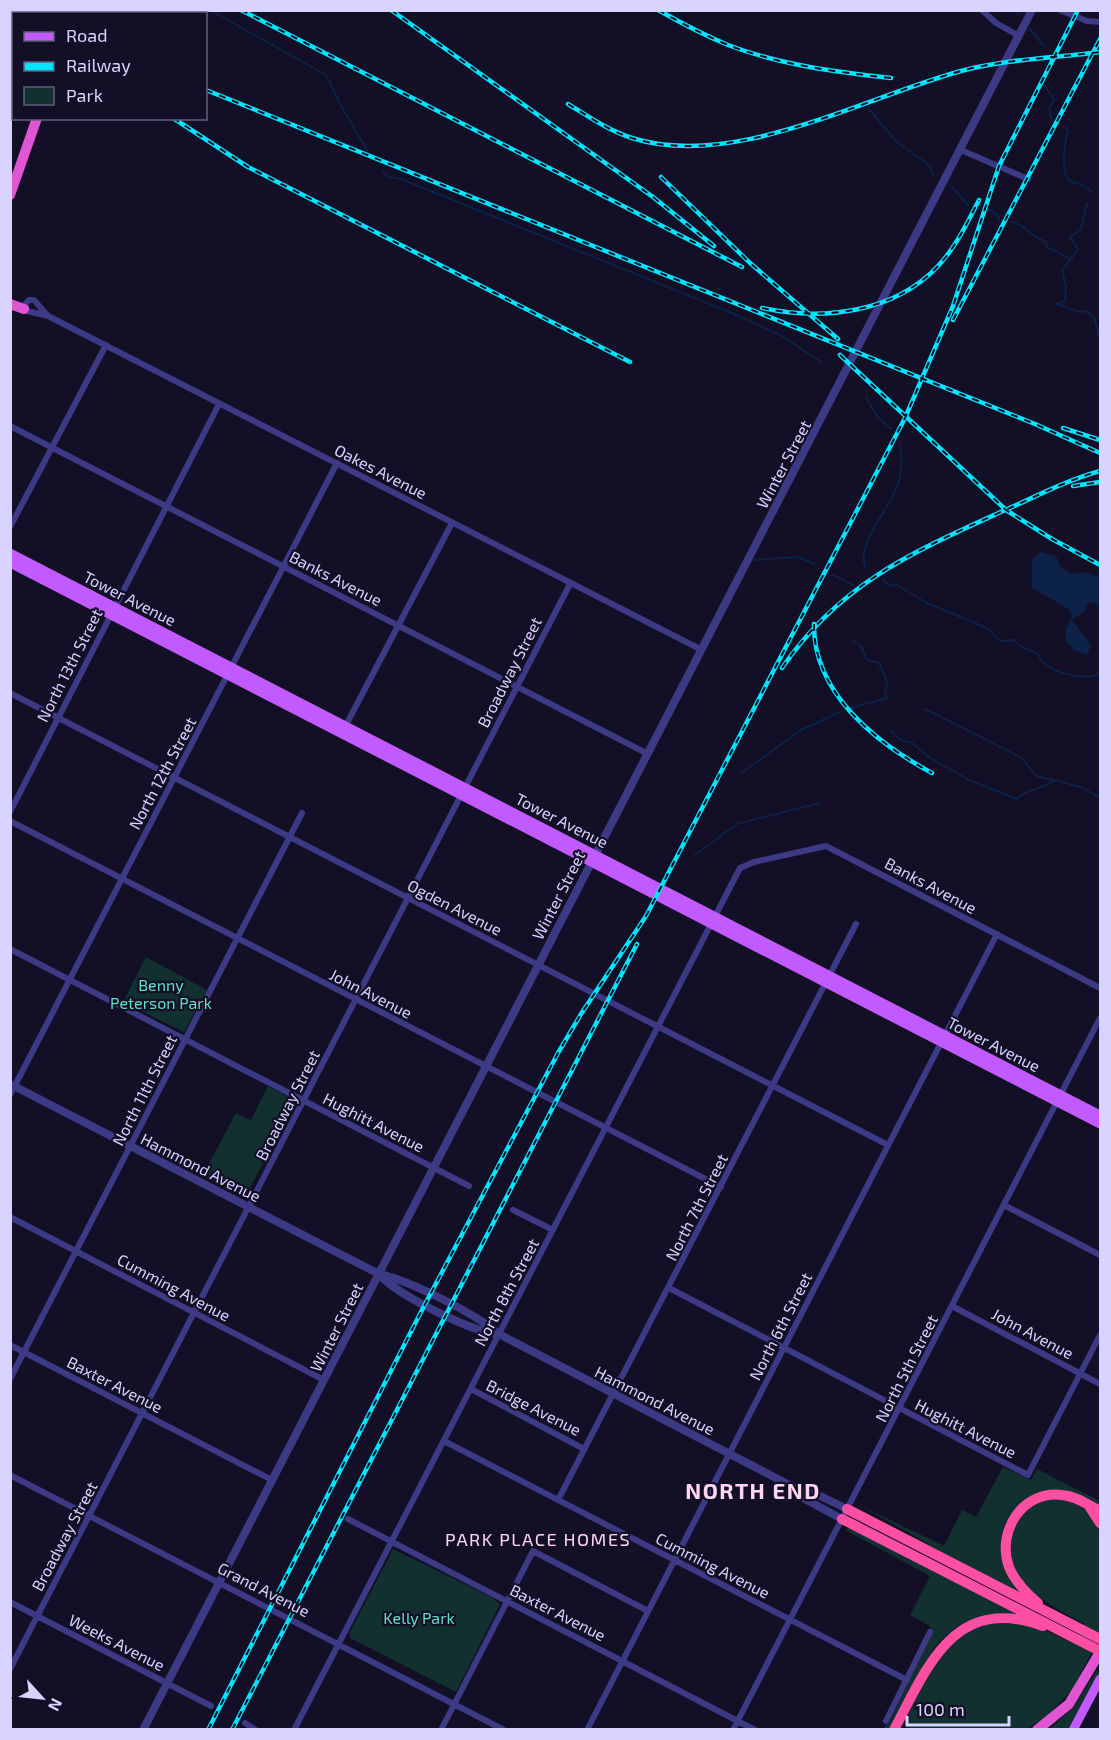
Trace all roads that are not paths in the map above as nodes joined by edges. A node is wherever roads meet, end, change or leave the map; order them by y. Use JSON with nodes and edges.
{"nodes":[{"id":1,"x":982,"y":10,"type":"edge"},
{"id":2,"x":1032,"y":10,"type":"edge"},
{"id":3,"x":1060,"y":10,"type":"edge"},
{"id":4,"x":1101,"y":22,"type":"edge"},
{"id":5,"x":1019,"y":36,"type":"junction"},
{"id":6,"x":36,"y":120,"type":"edge"},
{"id":7,"x":961,"y":150,"type":"junction"},
{"id":8,"x":1028,"y":179,"type":"dead end"},
{"id":9,"x":10,"y":195,"type":"edge"},
{"id":10,"x":10,"y":304,"type":"edge"},
{"id":11,"x":24,"y":309,"type":"junction"},
{"id":12,"x":48,"y":316,"type":"junction"},
{"id":13,"x":106,"y":345,"type":"junction"},
{"id":14,"x":219,"y":404,"type":"junction"},
{"id":15,"x":10,"y":426,"type":"edge"},
{"id":16,"x":53,"y":447,"type":"junction"},
{"id":17,"x":337,"y":463,"type":"junction"},
{"id":18,"x":167,"y":506,"type":"junction"},
{"id":19,"x":452,"y":523,"type":"junction"},
{"id":20,"x":10,"y":527,"type":"edge"},
{"id":21,"x":10,"y":552,"type":"edge"},
{"id":22,"x":10,"y":563,"type":"edge"},
{"id":23,"x":284,"y":566,"type":"junction"},
{"id":24,"x":570,"y":584,"type":"junction"},
{"id":25,"x":113,"y":611,"type":"junction"},
{"id":26,"x":398,"y":625,"type":"junction"},
{"id":27,"x":702,"y":650,"type":"junction"},
{"id":28,"x":231,"y":671,"type":"junction"},
{"id":29,"x":517,"y":686,"type":"junction"},
{"id":30,"x":10,"y":693,"type":"edge"},
{"id":31,"x":58,"y":717,"type":"junction"},
{"id":32,"x":344,"y":730,"type":"junction"},
{"id":33,"x":648,"y":754,"type":"junction"},
{"id":34,"x":175,"y":778,"type":"junction"},
{"id":35,"x":463,"y":791,"type":"junction"},
{"id":36,"x":10,"y":812,"type":"edge"},
{"id":37,"x":302,"y":813,"type":"dead end"},
{"id":38,"x":10,"y":821,"type":"edge"},
{"id":39,"x":290,"y":837,"type":"junction"},
{"id":40,"x":593,"y":858,"type":"junction"},
{"id":41,"x":742,"y":867,"type":"joint"},
{"id":42,"x":122,"y":878,"type":"junction"},
{"id":43,"x":408,"y":898,"type":"junction"},
{"id":44,"x":712,"y":920,"type":"junction"},
{"id":45,"x":856,"y":924,"type":"dead end"},
{"id":46,"x":997,"y":934,"type":"junction"},
{"id":47,"x":238,"y":938,"type":"junction"},
{"id":48,"x":10,"y":949,"type":"edge"},
{"id":49,"x":538,"y":965,"type":"junction"},
{"id":50,"x":69,"y":980,"type":"junction"},
{"id":51,"x":828,"y":980,"type":"junction"},
{"id":52,"x":1101,"y":988,"type":"edge"},
{"id":53,"x":356,"y":1000,"type":"junction"},
{"id":54,"x":1101,"y":1018,"type":"edge"},
{"id":55,"x":658,"y":1027,"type":"junction"},
{"id":56,"x":943,"y":1039,"type":"junction"},
{"id":57,"x":185,"y":1040,"type":"junction"},
{"id":58,"x":485,"y":1066,"type":"junction"},
{"id":59,"x":13,"y":1085,"type":"edge"},
{"id":60,"x":773,"y":1086,"type":"junction"},
{"id":61,"x":10,"y":1095,"type":"edge"},
{"id":62,"x":1059,"y":1098,"type":"junction"},
{"id":63,"x":304,"y":1101,"type":"junction"},
{"id":64,"x":1101,"y":1115,"type":"edge"},
{"id":65,"x":1101,"y":1124,"type":"edge"},
{"id":66,"x":605,"y":1129,"type":"junction"},
{"id":67,"x":888,"y":1145,"type":"junction"},
{"id":68,"x":130,"y":1146,"type":"junction"},
{"id":69,"x":433,"y":1168,"type":"junction"},
{"id":70,"x":469,"y":1186,"type":"dead end"},
{"id":71,"x":721,"y":1187,"type":"junction"},
{"id":72,"x":1004,"y":1205,"type":"junction"},
{"id":73,"x":249,"y":1207,"type":"junction"},
{"id":74,"x":513,"y":1210,"type":"dead end"},
{"id":75,"x":10,"y":1217,"type":"edge"},
{"id":76,"x":553,"y":1230,"type":"junction"},
{"id":77,"x":75,"y":1250,"type":"junction"},
{"id":78,"x":1101,"y":1255,"type":"edge"},
{"id":79,"x":379,"y":1274,"type":"junction"},
{"id":80,"x":669,"y":1288,"type":"junction"},
{"id":81,"x":952,"y":1306,"type":"junction"},
{"id":82,"x":195,"y":1313,"type":"junction"},
{"id":83,"x":499,"y":1334,"type":"junction"},
{"id":84,"x":1101,"y":1335,"type":"edge"},
{"id":85,"x":10,"y":1345,"type":"edge"},
{"id":86,"x":783,"y":1350,"type":"junction"},
{"id":87,"x":24,"y":1352,"type":"junction"},
{"id":88,"x":1081,"y":1373,"type":"junction"},
{"id":89,"x":10,"y":1379,"type":"edge"},
{"id":90,"x":324,"y":1380,"type":"junction"},
{"id":91,"x":1101,"y":1384,"type":"edge"},
{"id":92,"x":471,"y":1389,"type":"junction"},
{"id":93,"x":614,"y":1394,"type":"junction"},
{"id":94,"x":899,"y":1409,"type":"junction"},
{"id":95,"x":143,"y":1414,"type":"junction"},
{"id":96,"x":444,"y":1441,"type":"junction"},
{"id":97,"x":585,"y":1449,"type":"junction"},
{"id":98,"x":729,"y":1453,"type":"junction"},
{"id":99,"x":10,"y":1474,"type":"edge"},
{"id":100,"x":272,"y":1480,"type":"junction"},
{"id":101,"x":558,"y":1500,"type":"junction"},
{"id":102,"x":1087,"y":1504,"type":"junction"},
{"id":103,"x":1101,"y":1511,"type":"edge"},
{"id":104,"x":844,"y":1514,"type":"junction"},
{"id":105,"x":91,"y":1515,"type":"junction"},
{"id":106,"x":348,"y":1519,"type":"dead end"},
{"id":107,"x":1101,"y":1523,"type":"edge"},
{"id":108,"x":392,"y":1542,"type":"junction"},
{"id":109,"x":674,"y":1560,"type":"junction"},
{"id":110,"x":220,"y":1582,"type":"junction"},
{"id":111,"x":10,"y":1602,"type":"edge"},
{"id":112,"x":507,"y":1602,"type":"junction"},
{"id":113,"x":648,"y":1611,"type":"junction"},
{"id":114,"x":38,"y":1616,"type":"junction"},
{"id":115,"x":790,"y":1620,"type":"junction"},
{"id":116,"x":930,"y":1632,"type":"dead end"},
{"id":117,"x":1079,"y":1634,"type":"junction"},
{"id":118,"x":1101,"y":1639,"type":"edge"},
{"id":119,"x":339,"y":1644,"type":"junction"},
{"id":120,"x":1101,"y":1651,"type":"edge"},
{"id":121,"x":622,"y":1661,"type":"junction"},
{"id":122,"x":928,"y":1665,"type":"junction"},
{"id":123,"x":10,"y":1669,"type":"edge"},
{"id":124,"x":1101,"y":1679,"type":"edge"},
{"id":125,"x":907,"y":1680,"type":"junction"},
{"id":126,"x":168,"y":1684,"type":"junction"},
{"id":127,"x":455,"y":1704,"type":"junction"},
{"id":128,"x":211,"y":1706,"type":"dead end"},
{"id":129,"x":738,"y":1720,"type":"junction"},
{"id":130,"x":244,"y":1723,"type":"dead end"},
{"id":131,"x":890,"y":1726,"type":"edge"},
{"id":132,"x":1042,"y":1726,"type":"edge"},
{"id":133,"x":143,"y":1730,"type":"edge"},
{"id":134,"x":256,"y":1730,"type":"edge"},
{"id":135,"x":294,"y":1730,"type":"edge"},
{"id":136,"x":441,"y":1730,"type":"edge"},
{"id":137,"x":504,"y":1730,"type":"edge"},
{"id":138,"x":587,"y":1730,"type":"edge"},
{"id":139,"x":733,"y":1730,"type":"edge"},
{"id":140,"x":755,"y":1730,"type":"edge"},
{"id":141,"x":904,"y":1730,"type":"edge"},
{"id":142,"x":1073,"y":1730,"type":"edge"}],
"edges":[{"from":1,"to":5,"type":"street"},
{"from":2,"to":5,"type":"street","name":"Winter Street"},
{"from":3,"to":4,"type":"street"},
{"from":5,"to":7,"type":"street","name":"Winter Street"},
{"from":6,"to":9,"type":"highway"},
{"from":7,"to":8,"type":"street"},
{"from":7,"to":27,"type":"street","name":"Winter Street"},
{"from":10,"to":11,"type":"highway"},
{"from":11,"to":12,"type":"street","name":"Oakes Avenue"},
{"from":11,"to":12,"type":"street","name":"Oakes Avenue"},
{"from":12,"to":13,"type":"street","name":"Oakes Avenue"},
{"from":13,"to":14,"type":"street","name":"Oakes Avenue"},
{"from":13,"to":16,"type":"street"},
{"from":14,"to":17,"type":"street","name":"Oakes Avenue"},
{"from":14,"to":18,"type":"street","name":"North 13th Street"},
{"from":15,"to":16,"type":"street","name":"Banks Avenue"},
{"from":16,"to":18,"type":"street","name":"Banks Avenue"},
{"from":16,"to":20,"type":"street"},
{"from":17,"to":19,"type":"street","name":"Oakes Avenue"},
{"from":17,"to":23,"type":"street","name":"North 12th Street"},
{"from":18,"to":23,"type":"street","name":"Banks Avenue"},
{"from":18,"to":25,"type":"street","name":"North 13th Street"},
{"from":19,"to":24,"type":"street","name":"Oakes Avenue"},
{"from":19,"to":26,"type":"street"},
{"from":21,"to":25,"type":"main road","name":"Tower Avenue"},
{"from":22,"to":25,"type":"main road","name":"Tower Avenue"},
{"from":23,"to":26,"type":"street","name":"Banks Avenue"},
{"from":23,"to":28,"type":"street","name":"North 12th Street"},
{"from":24,"to":27,"type":"street","name":"Oakes Avenue"},
{"from":24,"to":29,"type":"street","name":"Broadway Street"},
{"from":25,"to":28,"type":"main road","name":"Tower Avenue"},
{"from":25,"to":31,"type":"street","name":"North 13th Street"},
{"from":26,"to":29,"type":"street","name":"Banks Avenue"},
{"from":26,"to":32,"type":"street"},
{"from":27,"to":33,"type":"street","name":"Winter Street"},
{"from":28,"to":32,"type":"main road","name":"Tower Avenue"},
{"from":28,"to":34,"type":"street","name":"North 12th Street"},
{"from":29,"to":33,"type":"street","name":"Banks Avenue"},
{"from":29,"to":35,"type":"street","name":"Broadway Street"},
{"from":30,"to":31,"type":"street","name":"Ogden Avenue"},
{"from":31,"to":34,"type":"street","name":"Ogden Avenue"},
{"from":31,"to":36,"type":"street","name":"North 13th Street"},
{"from":32,"to":35,"type":"main road","name":"Tower Avenue"},
{"from":33,"to":40,"type":"street","name":"Winter Street"},
{"from":34,"to":39,"type":"street","name":"Ogden Avenue"},
{"from":34,"to":42,"type":"street","name":"North 12th Street"},
{"from":35,"to":40,"type":"main road","name":"Tower Avenue"},
{"from":35,"to":43,"type":"street","name":"Broadway Street"},
{"from":37,"to":39,"type":"street","name":"North 11th Street"},
{"from":38,"to":42,"type":"street","name":"John Avenue"},
{"from":39,"to":43,"type":"street","name":"Ogden Avenue"},
{"from":39,"to":47,"type":"street","name":"North 11th Street"},
{"from":40,"to":44,"type":"main road","name":"Tower Avenue"},
{"from":40,"to":49,"type":"street","name":"Winter Street"},
{"from":41,"to":44,"type":"street","name":"North 8th Street"},
{"from":41,"to":46,"type":"street","name":"Banks Avenue"},
{"from":42,"to":47,"type":"street","name":"John Avenue"},
{"from":42,"to":50,"type":"street","name":"North 12th Street"},
{"from":43,"to":49,"type":"street","name":"Ogden Avenue"},
{"from":43,"to":53,"type":"street","name":"Broadway Street"},
{"from":44,"to":51,"type":"main road","name":"Tower Avenue"},
{"from":44,"to":55,"type":"street","name":"North 8th Street"},
{"from":45,"to":51,"type":"street","name":"North 7th Street"},
{"from":46,"to":52,"type":"street","name":"Banks Avenue"},
{"from":46,"to":56,"type":"street","name":"North 6th Street"},
{"from":47,"to":53,"type":"street","name":"John Avenue"},
{"from":47,"to":57,"type":"street","name":"North 11th Street"},
{"from":48,"to":50,"type":"street","name":"Hughitt Avenue"},
{"from":49,"to":55,"type":"street","name":"Ogden Avenue"},
{"from":49,"to":58,"type":"street","name":"Winter Street"},
{"from":50,"to":57,"type":"street","name":"Hughitt Avenue"},
{"from":50,"to":59,"type":"street","name":"North 12th Street"},
{"from":51,"to":56,"type":"main road","name":"Tower Avenue"},
{"from":51,"to":60,"type":"street","name":"North 7th Street"},
{"from":53,"to":58,"type":"street","name":"John Avenue"},
{"from":53,"to":63,"type":"street","name":"Broadway Street"},
{"from":54,"to":62,"type":"street","name":"North 5th Street"},
{"from":55,"to":60,"type":"street","name":"Ogden Avenue"},
{"from":55,"to":66,"type":"street","name":"North 8th Street"},
{"from":56,"to":62,"type":"main road","name":"Tower Avenue"},
{"from":56,"to":67,"type":"street","name":"North 6th Street"},
{"from":57,"to":63,"type":"street","name":"Hughitt Avenue"},
{"from":57,"to":68,"type":"street","name":"North 11th Street"},
{"from":58,"to":66,"type":"street","name":"John Avenue"},
{"from":58,"to":69,"type":"street","name":"Winter Street"},
{"from":59,"to":61,"type":"street","name":"North 12th Street"},
{"from":59,"to":68,"type":"street","name":"Hammond Avenue"},
{"from":60,"to":67,"type":"street","name":"Ogden Avenue"},
{"from":60,"to":71,"type":"street","name":"North 7th Street"},
{"from":62,"to":64,"type":"main road","name":"Tower Avenue"},
{"from":62,"to":65,"type":"main road","name":"Tower Avenue"},
{"from":62,"to":72,"type":"street","name":"North 5th Street"},
{"from":63,"to":69,"type":"street","name":"Hughitt Avenue"},
{"from":63,"to":73,"type":"street","name":"Broadway Street"},
{"from":66,"to":71,"type":"street","name":"John Avenue"},
{"from":66,"to":76,"type":"street","name":"North 8th Street"},
{"from":67,"to":86,"type":"street","name":"North 6th Street"},
{"from":68,"to":73,"type":"street","name":"Hammond Avenue"},
{"from":68,"to":77,"type":"street","name":"North 11th Street"},
{"from":69,"to":70,"type":"street","name":"Hughitt Avenue"},
{"from":69,"to":79,"type":"street","name":"Winter Street"},
{"from":71,"to":80,"type":"street","name":"North 7th Street"},
{"from":72,"to":78,"type":"street"},
{"from":72,"to":81,"type":"street","name":"North 5th Street"},
{"from":73,"to":79,"type":"street","name":"Hammond Avenue"},
{"from":73,"to":82,"type":"street","name":"Broadway Street"},
{"from":74,"to":76,"type":"street"},
{"from":75,"to":77,"type":"street","name":"Cumming Avenue"},
{"from":76,"to":83,"type":"street","name":"North 8th Street"},
{"from":77,"to":82,"type":"street","name":"Cumming Avenue"},
{"from":77,"to":87,"type":"street","name":"North 11th Street"},
{"from":79,"to":83,"type":"street","name":"Hammond Avenue"},
{"from":79,"to":90,"type":"street","name":"Winter Street"},
{"from":80,"to":86,"type":"street","name":"Hughitt Avenue"},
{"from":80,"to":93,"type":"street","name":"North 7th Street"},
{"from":81,"to":88,"type":"street","name":"John Avenue"},
{"from":81,"to":94,"type":"street","name":"North 5th Street"},
{"from":82,"to":90,"type":"street","name":"Cumming Avenue"},
{"from":82,"to":95,"type":"street","name":"Broadway Street"},
{"from":83,"to":92,"type":"street","name":"North 8th Street"},
{"from":83,"to":93,"type":"street","name":"Hammond Avenue"},
{"from":84,"to":88,"type":"street"},
{"from":85,"to":87,"type":"street","name":"Baxter Avenue"},
{"from":86,"to":94,"type":"street","name":"Hughitt Avenue"},
{"from":86,"to":98,"type":"street","name":"North 6th Street"},
{"from":87,"to":89,"type":"street","name":"North 11th Street"},
{"from":87,"to":95,"type":"street","name":"Baxter Avenue"},
{"from":88,"to":91,"type":"street","name":"John Avenue"},
{"from":88,"to":94,"type":"street","name":"Hughitt Avenue"},
{"from":90,"to":100,"type":"street","name":"Winter Street"},
{"from":92,"to":96,"type":"street","name":"North 8th Street"},
{"from":92,"to":97,"type":"street","name":"Bridge Avenue"},
{"from":93,"to":97,"type":"street","name":"North 7th Street"},
{"from":93,"to":98,"type":"street","name":"Hammond Avenue"},
{"from":94,"to":104,"type":"street","name":"North 5th Street"},
{"from":95,"to":100,"type":"street","name":"Baxter Avenue"},
{"from":95,"to":105,"type":"street","name":"Broadway Street"},
{"from":96,"to":101,"type":"street","name":"Cumming Avenue"},
{"from":96,"to":108,"type":"street","name":"North 8th Street"},
{"from":97,"to":101,"type":"street","name":"North 7th Street"},
{"from":98,"to":104,"type":"street","name":"Hammond Avenue"},
{"from":98,"to":109,"type":"street","name":"North 6th Street"},
{"from":99,"to":105,"type":"street","name":"Grand Avenue"},
{"from":100,"to":110,"type":"street","name":"Winter Street"},
{"from":101,"to":109,"type":"street","name":"Cumming Avenue"},
{"from":102,"to":103,"type":"highway"},
{"from":102,"to":107,"type":"highway"},
{"from":102,"to":117,"type":"highway"},
{"from":104,"to":115,"type":"street","name":"North 5th Street"},
{"from":104,"to":117,"type":"highway"},
{"from":105,"to":110,"type":"street","name":"Grand Avenue"},
{"from":105,"to":114,"type":"street","name":"Broadway Street"},
{"from":106,"to":108,"type":"street","name":"Baxter Avenue"},
{"from":108,"to":112,"type":"street","name":"Baxter Avenue"},
{"from":108,"to":119,"type":"street","name":"North 8th Street"},
{"from":109,"to":113,"type":"street","name":"North 6th Street"},
{"from":109,"to":115,"type":"street","name":"Cumming Avenue"},
{"from":110,"to":119,"type":"street","name":"Grand Avenue"},
{"from":110,"to":126,"type":"street","name":"Winter Street"},
{"from":111,"to":114,"type":"street","name":"Weeks Avenue"},
{"from":112,"to":113,"type":"street"},
{"from":112,"to":121,"type":"street","name":"Baxter Avenue"},
{"from":112,"to":127,"type":"street"},
{"from":113,"to":121,"type":"street","name":"North 6th Street"},
{"from":114,"to":123,"type":"street","name":"Broadway Street"},
{"from":114,"to":126,"type":"street","name":"Weeks Avenue"},
{"from":115,"to":125,"type":"street","name":"Cumming Avenue"},
{"from":115,"to":129,"type":"street","name":"North 5th Street"},
{"from":116,"to":125,"type":"street"},
{"from":117,"to":118,"type":"highway"},
{"from":117,"to":120,"type":"highway"},
{"from":117,"to":122,"type":"highway"},
{"from":119,"to":127,"type":"street","name":"Grand Avenue"},
{"from":119,"to":135,"type":"street","name":"North 8th Street"},
{"from":120,"to":132,"type":"highway"},
{"from":121,"to":129,"type":"street","name":"Baxter Avenue"},
{"from":121,"to":138,"type":"street","name":"North 6th Street"},
{"from":122,"to":131,"type":"highway"},
{"from":122,"to":141,"type":"highway"},
{"from":124,"to":142,"type":"main road"},
{"from":125,"to":131,"type":"street"},
{"from":126,"to":128,"type":"street","name":"Weeks Avenue"},
{"from":126,"to":133,"type":"street","name":"Winter Street"},
{"from":127,"to":136,"type":"street"},
{"from":127,"to":137,"type":"street","name":"Grand Avenue"},
{"from":129,"to":139,"type":"street","name":"North 5th Street"},
{"from":129,"to":140,"type":"street","name":"Baxter Avenue"},
{"from":130,"to":134,"type":"street"}]}
